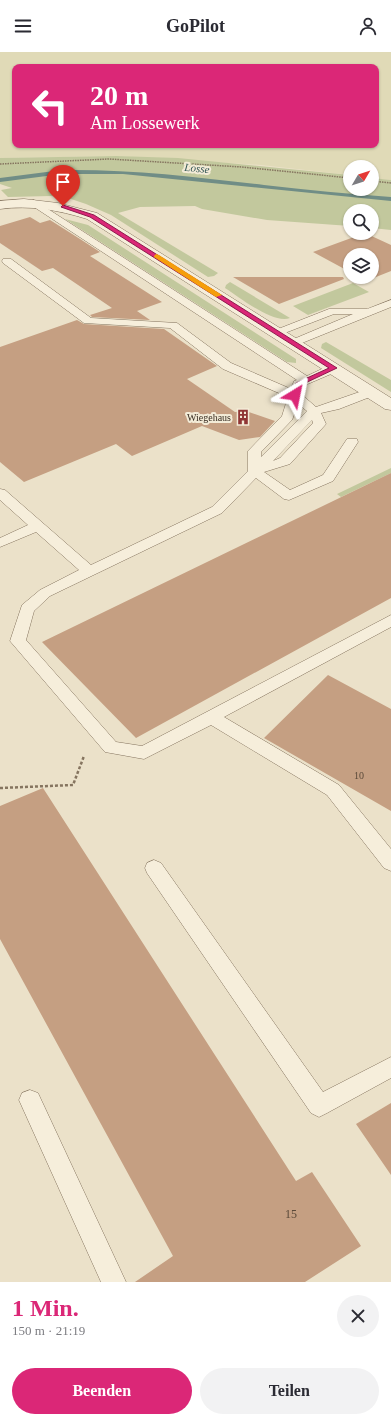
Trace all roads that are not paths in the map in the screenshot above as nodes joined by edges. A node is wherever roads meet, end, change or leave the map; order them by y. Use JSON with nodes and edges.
{"nodes":[{"id":1,"x":34,"y":203,"type":"junction"},
{"id":2,"x":0,"y":205,"type":"edge"},
{"id":3,"x":7,"y":261,"type":"dead end"},
{"id":4,"x":391,"y":303,"type":"edge"},
{"id":5,"x":370,"y":311,"type":"junction"},
{"id":6,"x":277,"y":333,"type":"junction"},
{"id":7,"x":293,"y":343,"type":"junction"},
{"id":8,"x":334,"y":368,"type":"junction"},
{"id":9,"x":305,"y":380,"type":"junction"},
{"id":10,"x":371,"y":392,"type":"junction"},
{"id":11,"x":295,"y":395,"type":"junction"},
{"id":12,"x":391,"y":405,"type":"edge"},
{"id":13,"x":314,"y":411,"type":"junction"},
{"id":14,"x":352,"y":442,"type":"dead end"},
{"id":15,"x":254,"y":471,"type":"junction"},
{"id":16,"x":0,"y":493,"type":"edge"},
{"id":17,"x":37,"y":526,"type":"junction"},
{"id":18,"x":0,"y":543,"type":"edge"},
{"id":19,"x":89,"y":571,"type":"junction"},
{"id":20,"x":391,"y":620,"type":"edge"},
{"id":21,"x":211,"y":717,"type":"junction"},
{"id":22,"x":391,"y":863,"type":"edge"},
{"id":23,"x":154,"y":868,"type":"dead end"},
{"id":24,"x":391,"y":1067,"type":"edge"},
{"id":25,"x":30,"y":1100,"type":"dead end"},
{"id":26,"x":114,"y":1282,"type":"edge"}],
"edges":[{"from":1,"to":2,"type":"street"},
{"from":1,"to":6,"type":"street"},
{"from":1,"to":9,"type":"lane"},
{"from":3,"to":11,"type":"lane"},
{"from":4,"to":5,"type":"lane"},
{"from":5,"to":6,"type":"lane"},
{"from":5,"to":7,"type":"lane"},
{"from":6,"to":7,"type":"street"},
{"from":7,"to":8,"type":"street"},
{"from":8,"to":9,"type":"lane"},
{"from":8,"to":10,"type":"street"},
{"from":9,"to":11,"type":"lane"},
{"from":10,"to":12,"type":"street"},
{"from":10,"to":13,"type":"lane"},
{"from":11,"to":13,"type":"lane"},
{"from":11,"to":15,"type":"lane"},
{"from":13,"to":15,"type":"lane"},
{"from":14,"to":15,"type":"lane"},
{"from":15,"to":19,"type":"lane"},
{"from":16,"to":17,"type":"lane"},
{"from":17,"to":18,"type":"lane"},
{"from":17,"to":19,"type":"lane"},
{"from":19,"to":21,"type":"lane"},
{"from":20,"to":21,"type":"lane"},
{"from":21,"to":22,"type":"lane"},
{"from":23,"to":24,"type":"lane"},
{"from":25,"to":26,"type":"lane"}]}
